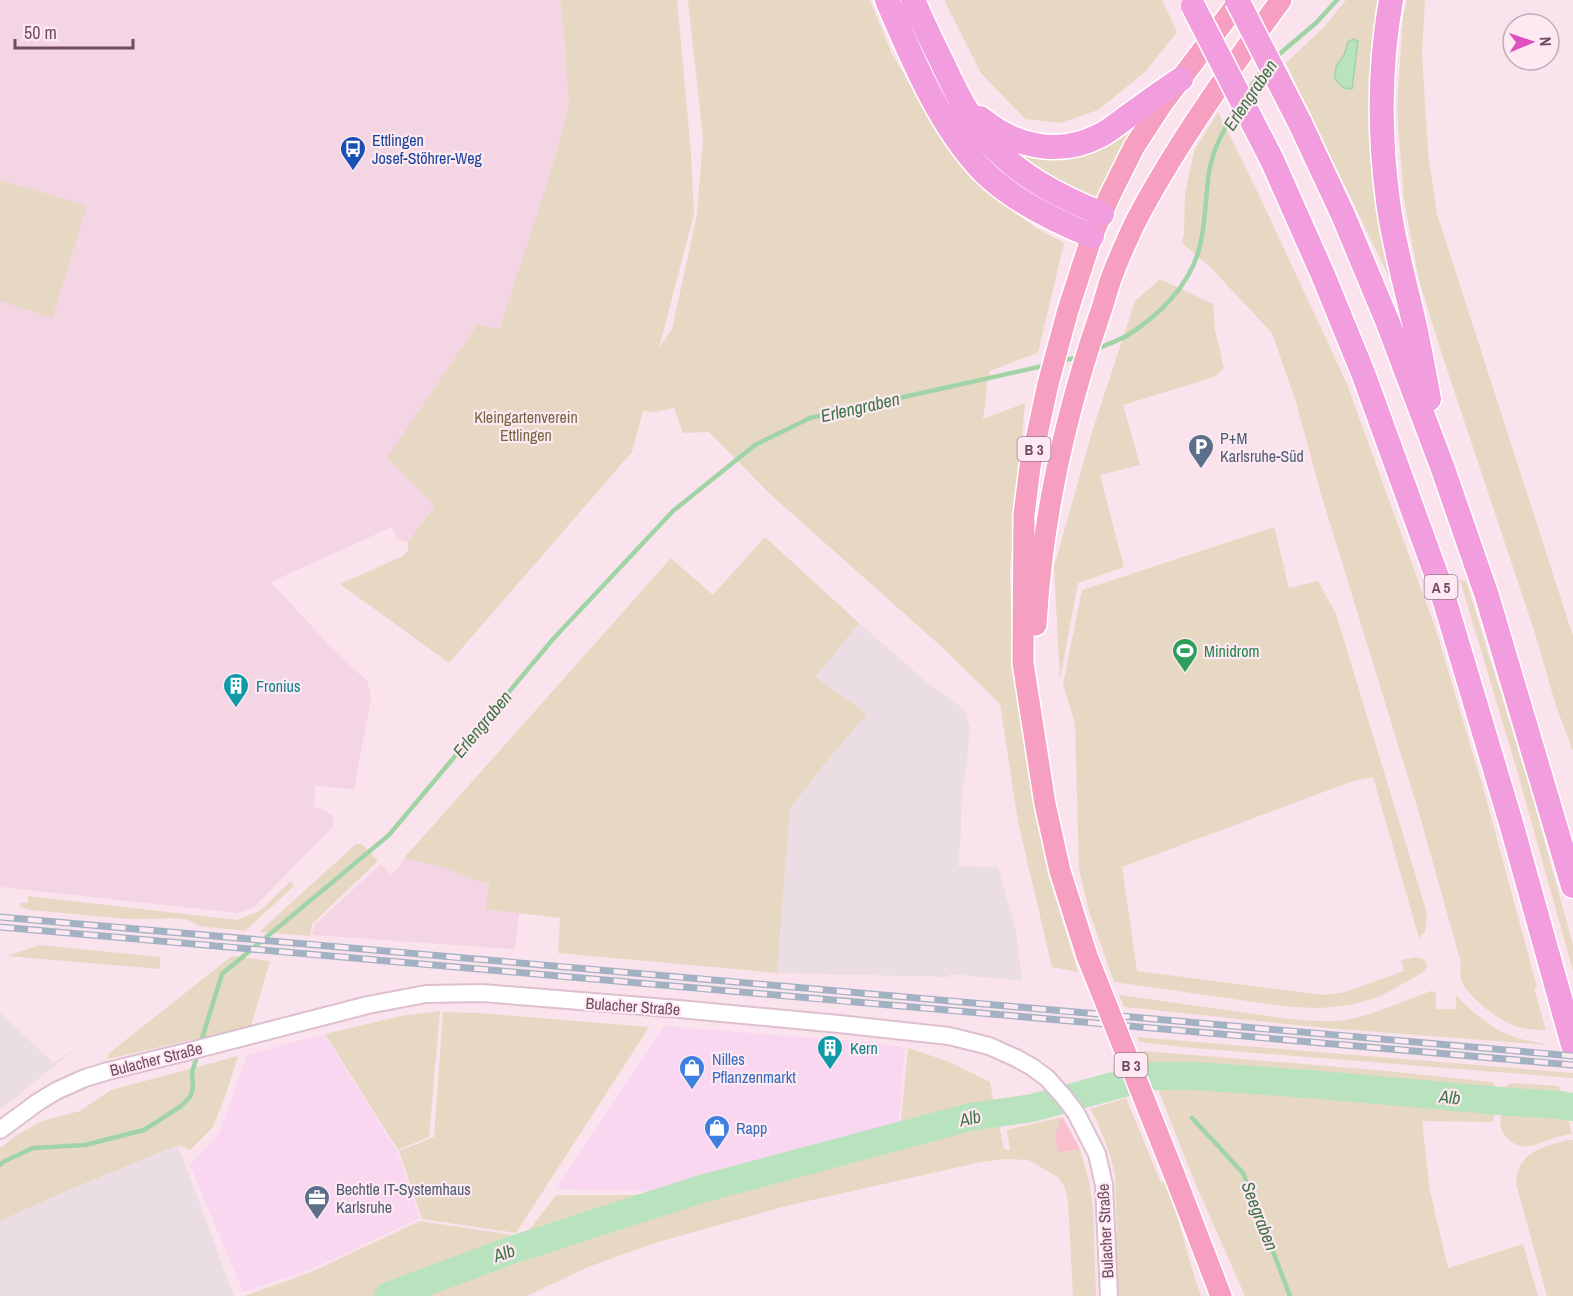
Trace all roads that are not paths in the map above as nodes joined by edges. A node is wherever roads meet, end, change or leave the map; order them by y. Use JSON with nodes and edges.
{"nodes":[{"id":1,"x":886,"y":0,"type":"edge"},
{"id":2,"x":913,"y":0,"type":"edge"},
{"id":3,"x":1239,"y":0,"type":"edge"},
{"id":4,"x":1281,"y":0,"type":"edge"},
{"id":5,"x":1391,"y":0,"type":"edge"},
{"id":6,"x":1191,"y":3,"type":"edge"},
{"id":7,"x":1180,"y":79,"type":"junction"},
{"id":8,"x":953,"y":87,"type":"junction"},
{"id":9,"x":1102,"y":214,"type":"junction"},
{"id":10,"x":1133,"y":227,"type":"junction"},
{"id":11,"x":1092,"y":236,"type":"junction"},
{"id":12,"x":1123,"y":250,"type":"junction"},
{"id":13,"x":1443,"y":469,"type":"junction"},
{"id":14,"x":1035,"y":737,"type":"junction"},
{"id":15,"x":1573,"y":886,"type":"edge"},
{"id":16,"x":1571,"y":1037,"type":"edge"},
{"id":17,"x":0,"y":1130,"type":"edge"},
{"id":18,"x":1109,"y":1296,"type":"edge"},
{"id":19,"x":1221,"y":1296,"type":"edge"}],
"edges":[{"from":1,"to":11,"type":"highway"},
{"from":2,"to":8,"type":"highway"},
{"from":3,"to":7,"type":"main road","number":"B 3"},
{"from":3,"to":13,"type":"highway","number":"A 5","bridge":true},
{"from":4,"to":10,"type":"main road","number":"B 3"},
{"from":5,"to":13,"type":"highway"},
{"from":6,"to":16,"type":"highway","number":"A 5","bridge":true},
{"from":7,"to":8,"type":"highway"},
{"from":7,"to":9,"type":"main road","number":"B 3"},
{"from":8,"to":9,"type":"highway"},
{"from":9,"to":10,"type":"main road"},
{"from":9,"to":11,"type":"main road","number":"B 3"},
{"from":10,"to":12,"type":"main road","number":"B 3"},
{"from":11,"to":12,"type":"main road"},
{"from":11,"to":14,"type":"main road","number":"B 3"},
{"from":12,"to":14,"type":"main road","number":"B 3"},
{"from":13,"to":15,"type":"highway","number":"A 5"},
{"from":14,"to":19,"type":"main road","number":"B 3","bridge":true},
{"from":17,"to":18,"type":"street","name":"Bulacher Straße"}]}
